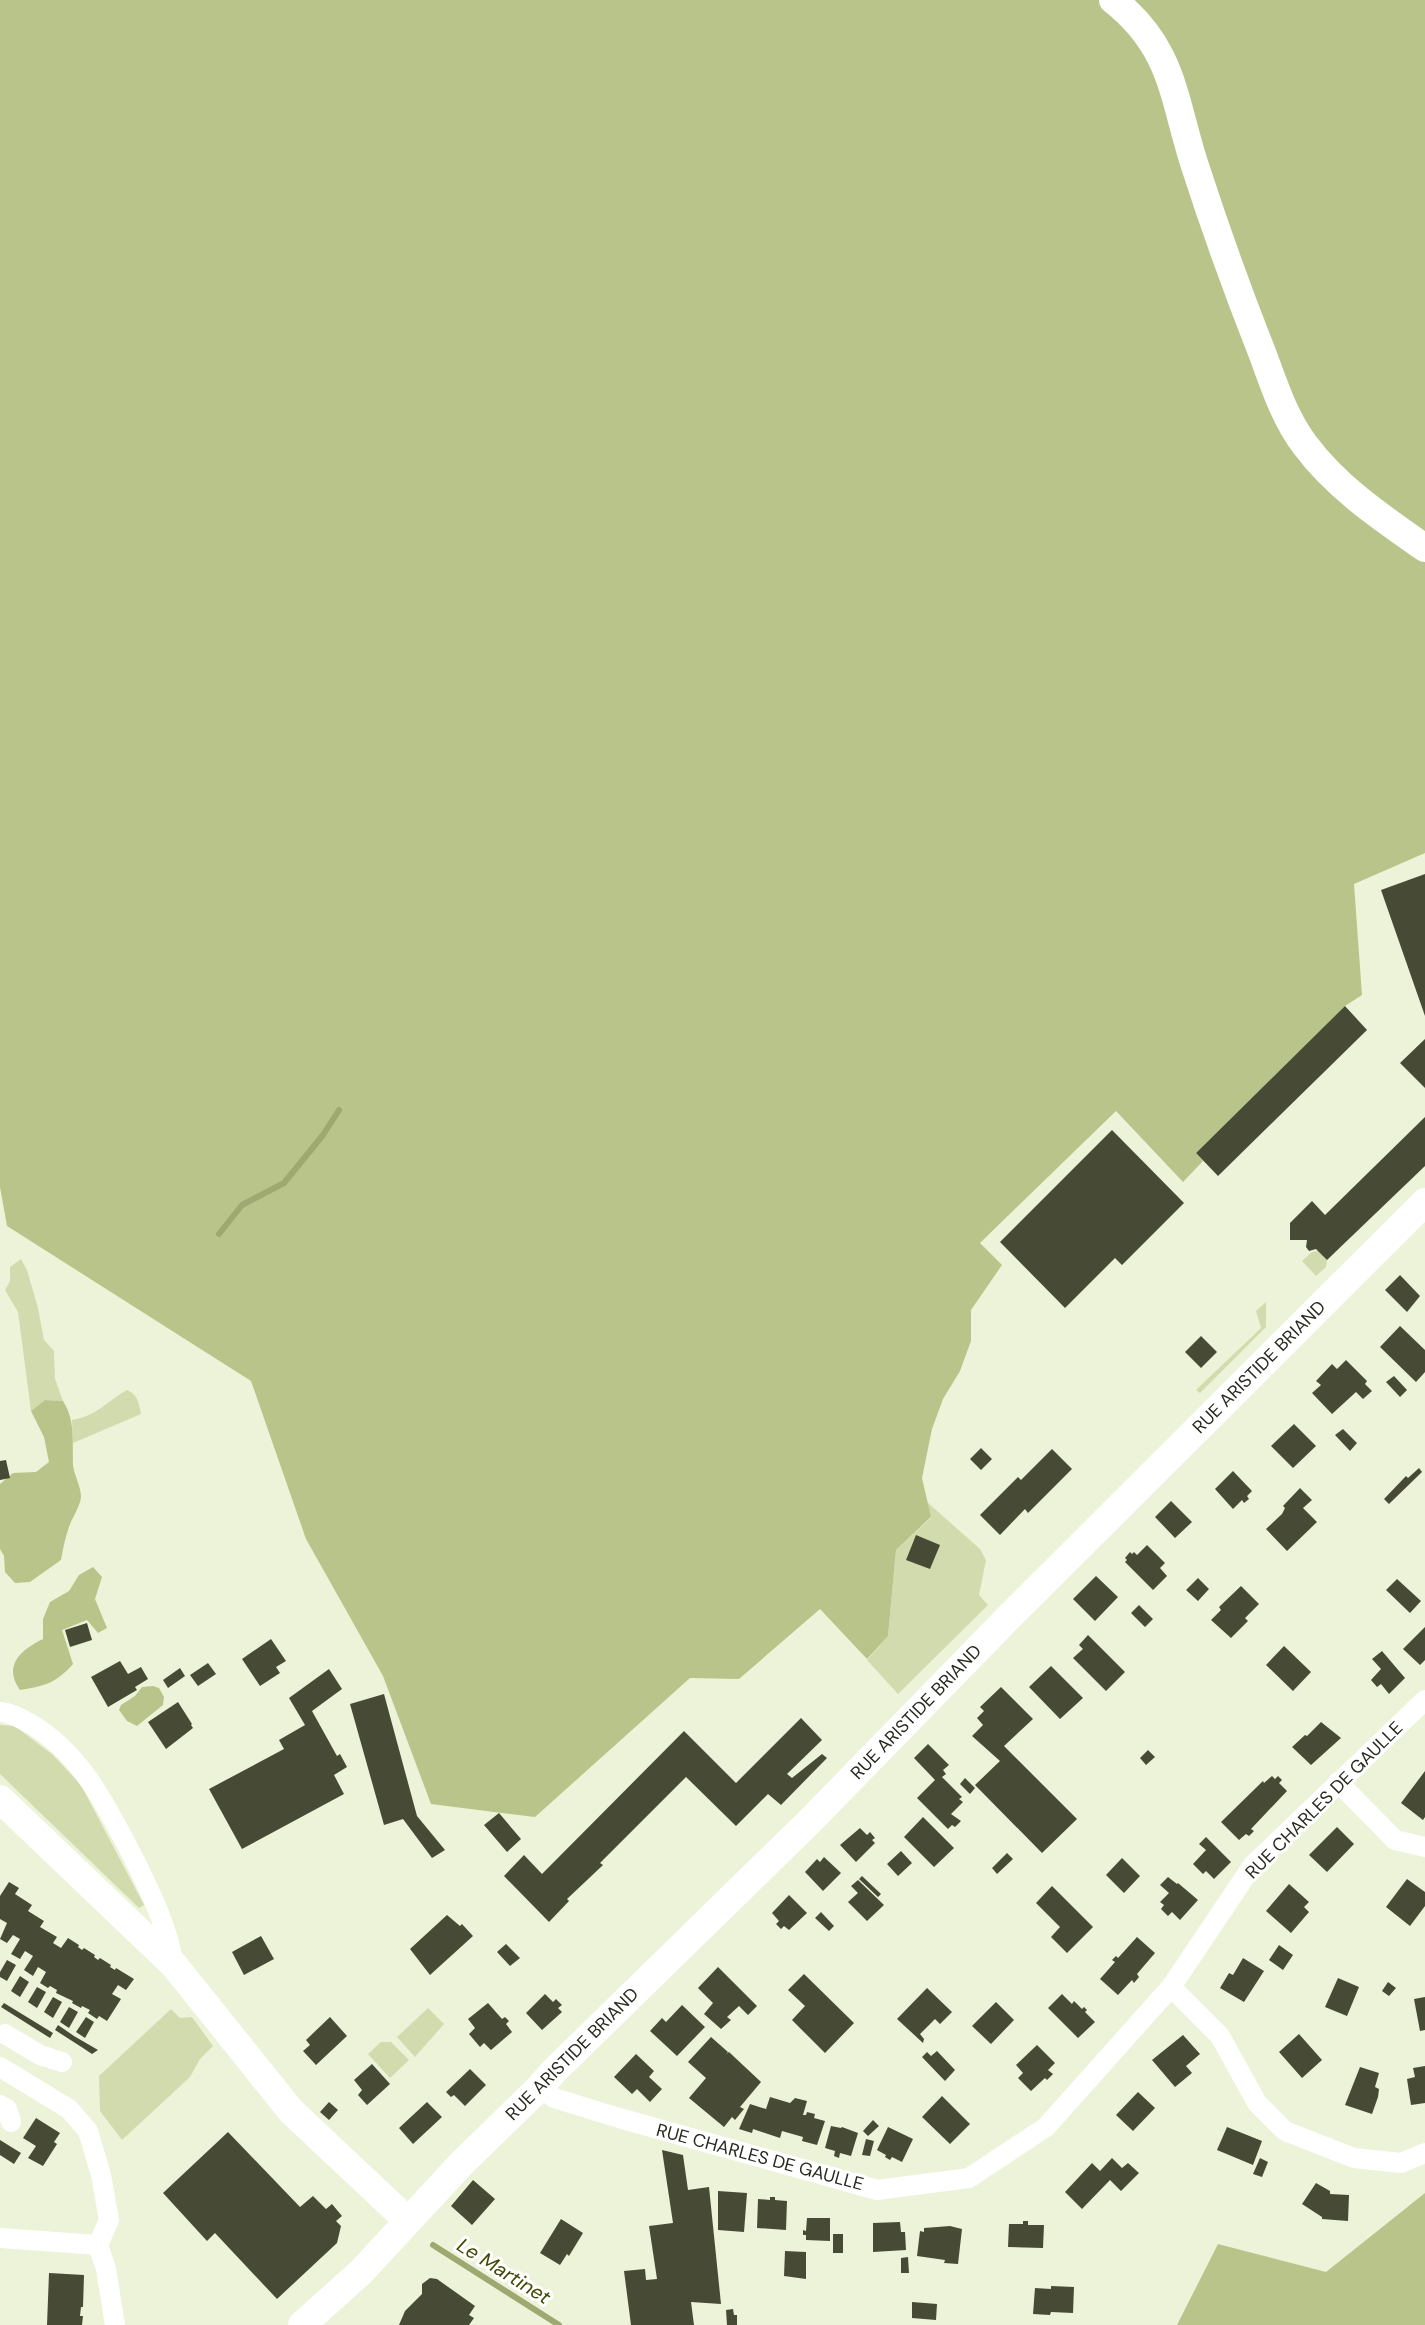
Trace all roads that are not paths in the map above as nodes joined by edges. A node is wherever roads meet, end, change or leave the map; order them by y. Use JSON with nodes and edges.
{"nodes":[{"id":1,"x":1113,"y":0,"type":"edge"},
{"id":2,"x":1425,"y":548,"type":"edge"},
{"id":3,"x":1425,"y":1202,"type":"edge"},
{"id":4,"x":1425,"y":1700,"type":"edge"},
{"id":5,"x":0,"y":1712,"type":"edge"},
{"id":6,"x":1338,"y":1782,"type":"junction"},
{"id":7,"x":0,"y":1799,"type":"edge"},
{"id":8,"x":1425,"y":1847,"type":"edge"},
{"id":9,"x":174,"y":1965,"type":"junction"},
{"id":10,"x":1171,"y":1987,"type":"junction"},
{"id":11,"x":2,"y":2035,"type":"edge"},
{"id":12,"x":62,"y":2062,"type":"dead end"},
{"id":13,"x":0,"y":2067,"type":"edge"},
{"id":14,"x":540,"y":2087,"type":"junction"},
{"id":15,"x":0,"y":2105,"type":"edge"},
{"id":16,"x":11,"y":2122,"type":"dead end"},
{"id":17,"x":1425,"y":2152,"type":"edge"},
{"id":18,"x":408,"y":2221,"type":"junction"},
{"id":19,"x":0,"y":2238,"type":"edge"},
{"id":20,"x":98,"y":2245,"type":"junction"},
{"id":21,"x":115,"y":2325,"type":"edge"},
{"id":22,"x":302,"y":2325,"type":"edge"}],
"edges":[{"from":1,"to":2,"type":"street"},
{"from":3,"to":14,"type":"street","name":"RUE ARISTIDE BRIAND"},
{"from":4,"to":6,"type":"street","name":"RUE CHARLES DE GAULLE"},
{"from":5,"to":9,"type":"street"},
{"from":6,"to":8,"type":"street"},
{"from":6,"to":10,"type":"street","name":"RUE CHARLES DE GAULLE"},
{"from":7,"to":9,"type":"street"},
{"from":9,"to":18,"type":"street"},
{"from":10,"to":14,"type":"street","name":"RUE CHARLES DE GAULLE"},
{"from":10,"to":17,"type":"street"},
{"from":11,"to":12,"type":"street"},
{"from":13,"to":20,"type":"street"},
{"from":14,"to":18,"type":"street","name":"RUE ARISTIDE BRIAND"},
{"from":15,"to":16,"type":"street"},
{"from":18,"to":22,"type":"street","name":"RUE ARISTIDE BRIAND"},
{"from":19,"to":20,"type":"street"},
{"from":20,"to":21,"type":"street"}]}
